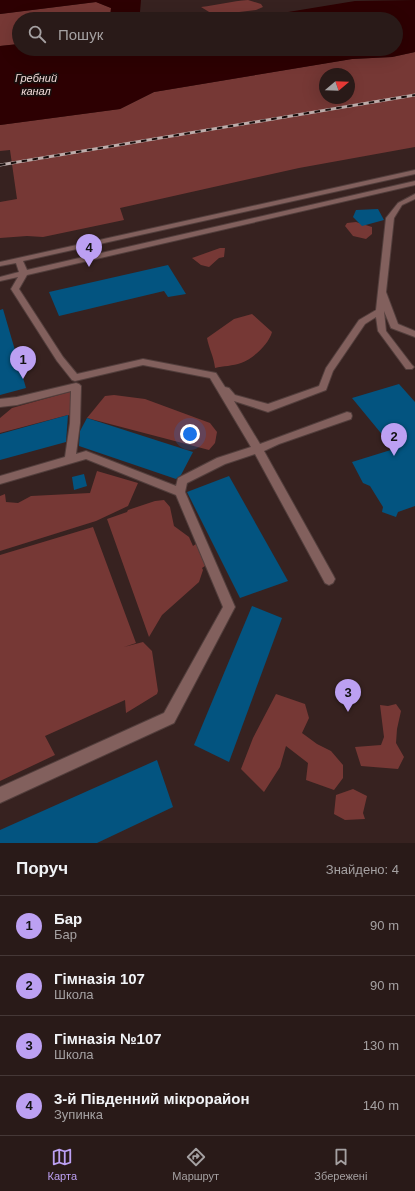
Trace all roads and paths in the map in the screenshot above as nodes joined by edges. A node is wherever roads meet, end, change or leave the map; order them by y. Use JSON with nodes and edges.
{"nodes":[{"id":1,"x":415,"y":172,"type":"edge"},
{"id":2,"x":388,"y":178,"type":"junction"},
{"id":3,"x":415,"y":183,"type":"edge"},
{"id":4,"x":399,"y":187,"type":"junction"},
{"id":5,"x":415,"y":196,"type":"edge"},
{"id":6,"x":19,"y":260,"type":"junction"},
{"id":7,"x":0,"y":264,"type":"edge"},
{"id":8,"x":24,"y":274,"type":"junction"},
{"id":9,"x":0,"y":279,"type":"edge"},
{"id":10,"x":382,"y":290,"type":"junction"},
{"id":11,"x":380,"y":310,"type":"junction"},
{"id":12,"x":415,"y":334,"type":"edge"},
{"id":13,"x":409,"y":367,"type":"dead end"},
{"id":14,"x":213,"y":375,"type":"junction"},
{"id":15,"x":76,"y":382,"type":"junction"},
{"id":16,"x":0,"y":403,"type":"edge"},
{"id":17,"x":347,"y":416,"type":"dead end"},
{"id":18,"x":258,"y":449,"type":"junction"},
{"id":19,"x":70,"y":460,"type":"junction"},
{"id":20,"x":0,"y":480,"type":"edge"},
{"id":21,"x":180,"y":492,"type":"junction"},
{"id":22,"x":330,"y":579,"type":"dead end"},
{"id":23,"x":0,"y":795,"type":"edge"}],
"edges":[{"from":1,"to":2,"type":"street"},
{"from":2,"to":4,"type":"street"},
{"from":2,"to":6,"type":"street"},
{"from":3,"to":4,"type":"street"},
{"from":4,"to":5,"type":"street"},
{"from":4,"to":8,"type":"street"},
{"from":5,"to":10,"type":"street"},
{"from":6,"to":7,"type":"street"},
{"from":6,"to":8,"type":"street"},
{"from":8,"to":9,"type":"street"},
{"from":8,"to":15,"type":"street"},
{"from":10,"to":11,"type":"street"},
{"from":10,"to":12,"type":"street"},
{"from":11,"to":13,"type":"street"},
{"from":11,"to":14,"type":"street"},
{"from":14,"to":15,"type":"street"},
{"from":14,"to":18,"type":"street"},
{"from":15,"to":16,"type":"street"},
{"from":15,"to":19,"type":"street"},
{"from":17,"to":18,"type":"street"},
{"from":18,"to":21,"type":"street"},
{"from":18,"to":22,"type":"street"},
{"from":19,"to":20,"type":"street"},
{"from":19,"to":21,"type":"street"},
{"from":21,"to":23,"type":"street"}]}
